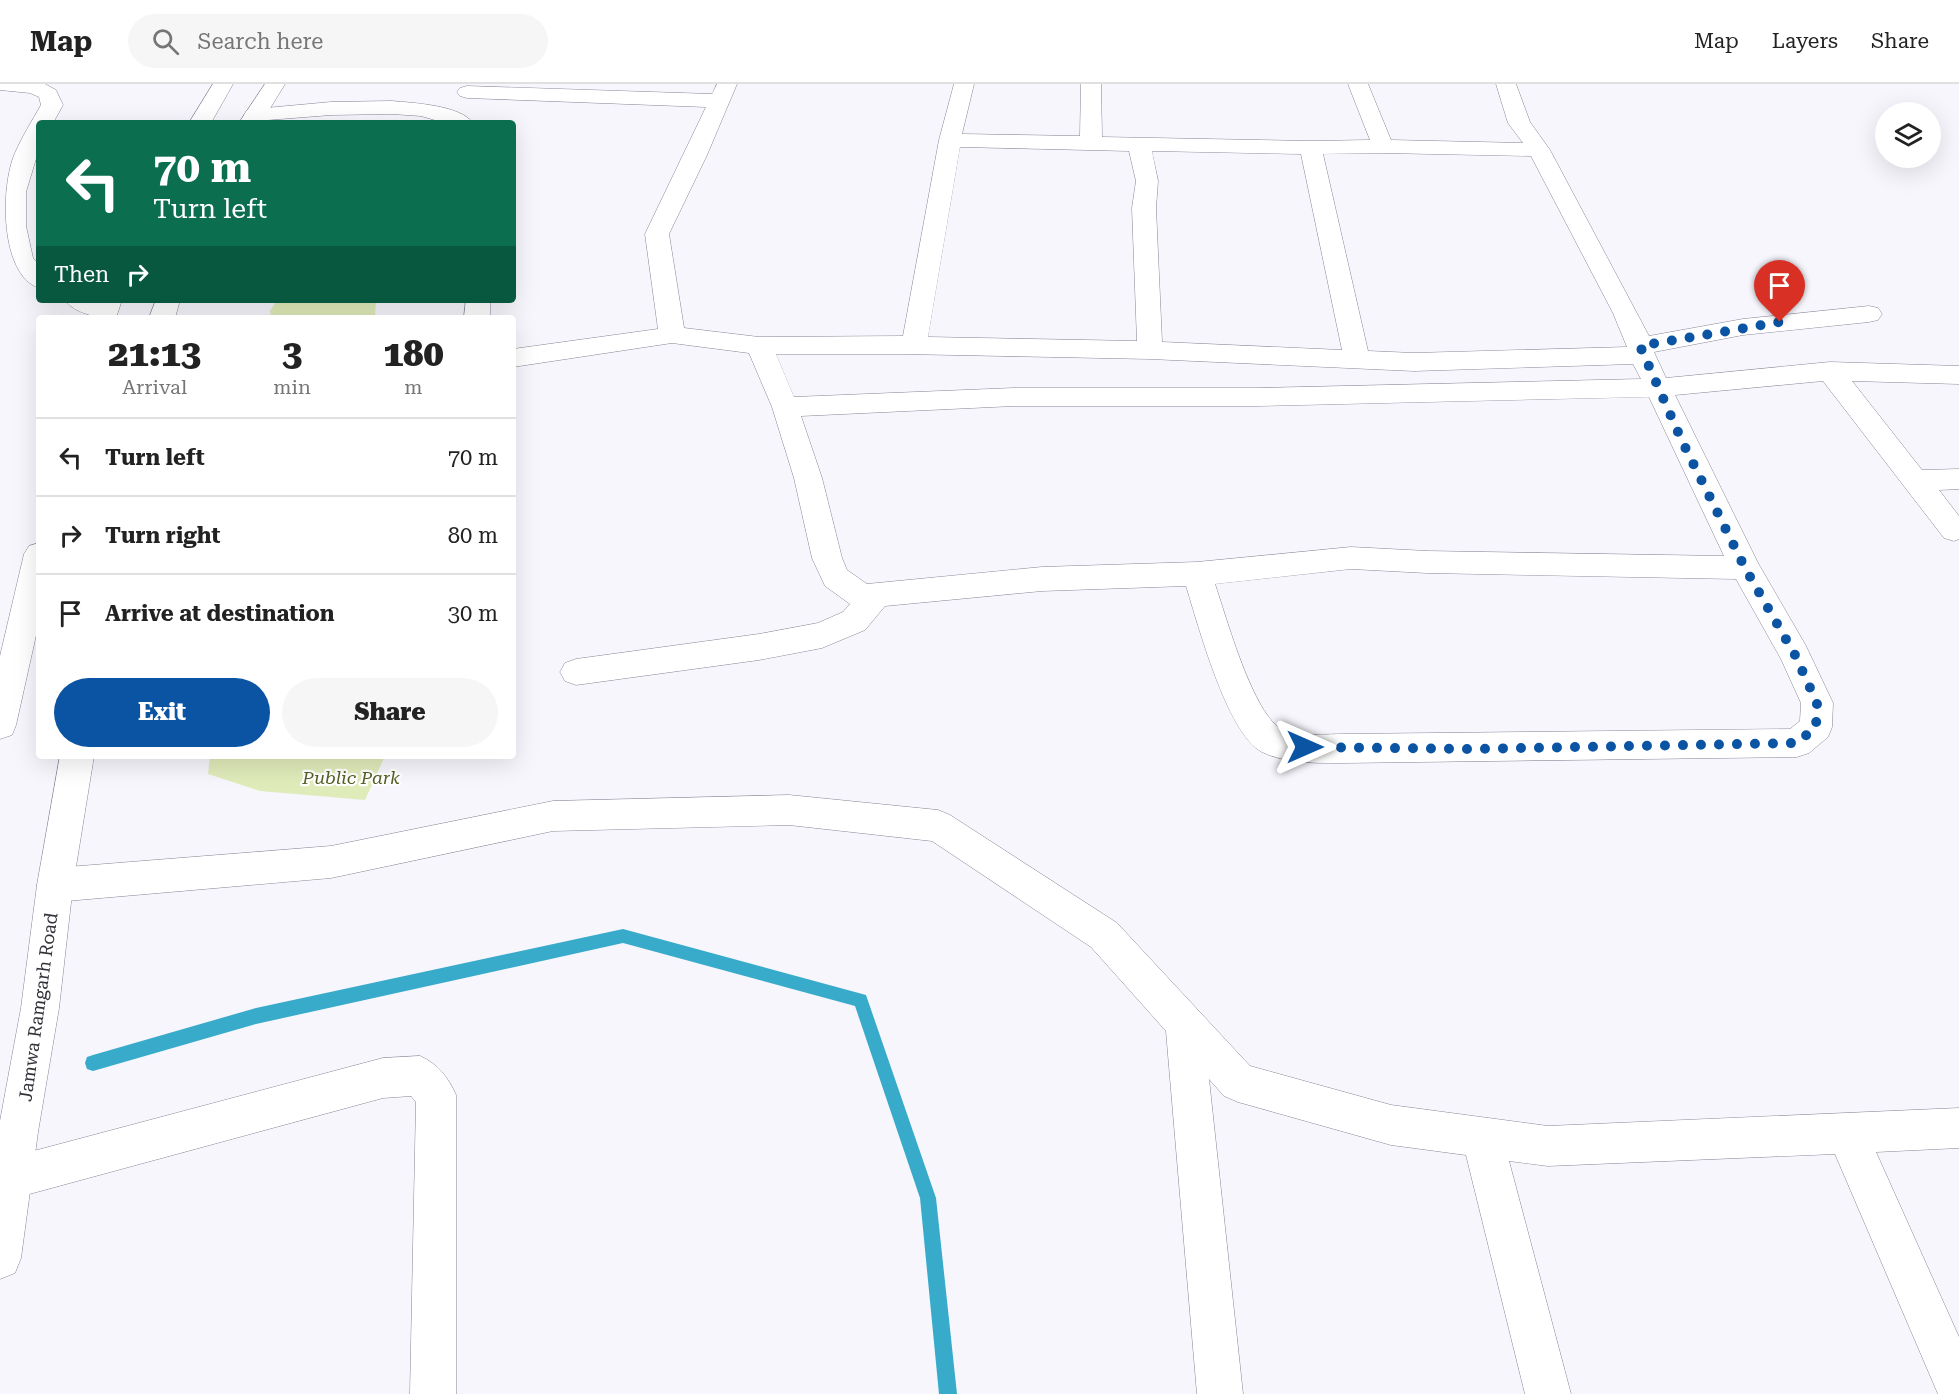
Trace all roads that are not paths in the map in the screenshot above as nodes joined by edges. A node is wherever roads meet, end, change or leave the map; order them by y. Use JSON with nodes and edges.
{"nodes":[{"id":1,"x":0,"y":84,"type":"edge"},
{"id":2,"x":223,"y":84,"type":"edge"},
{"id":3,"x":275,"y":84,"type":"edge"},
{"id":4,"x":964,"y":84,"type":"edge"},
{"id":5,"x":1091,"y":84,"type":"edge"},
{"id":6,"x":1358,"y":84,"type":"edge"},
{"id":7,"x":1506,"y":84,"type":"edge"},
{"id":8,"x":469,"y":88,"type":"edge"},
{"id":9,"x":723,"y":93,"type":"edge"},
{"id":10,"x":252,"y":119,"type":"edge"},
{"id":11,"x":44,"y":120,"type":"edge"},
{"id":12,"x":202,"y":120,"type":"edge"},
{"id":13,"x":457,"y":120,"type":"edge"},
{"id":14,"x":36,"y":135,"type":"edge"},
{"id":15,"x":950,"y":140,"type":"junction"},
{"id":16,"x":1091,"y":143,"type":"junction"},
{"id":17,"x":1139,"y":144,"type":"junction"},
{"id":18,"x":1383,"y":146,"type":"junction"},
{"id":19,"x":1311,"y":148,"type":"junction"},
{"id":20,"x":1539,"y":150,"type":"junction"},
{"id":21,"x":36,"y":277,"type":"edge"},
{"id":22,"x":86,"y":303,"type":"edge"},
{"id":23,"x":106,"y":310,"type":"edge"},
{"id":24,"x":1869,"y":314,"type":"dead end"},
{"id":25,"x":672,"y":335,"type":"junction"},
{"id":26,"x":914,"y":345,"type":"junction"},
{"id":27,"x":759,"y":346,"type":"junction"},
{"id":28,"x":1150,"y":350,"type":"junction"},
{"id":29,"x":1641,"y":350,"type":"junction"},
{"id":30,"x":516,"y":358,"type":"edge"},
{"id":31,"x":1357,"y":359,"type":"junction"},
{"id":32,"x":1830,"y":371,"type":"junction"},
{"id":33,"x":1959,"y":375,"type":"edge"},
{"id":34,"x":1658,"y":388,"type":"junction"},
{"id":35,"x":785,"y":407,"type":"junction"},
{"id":36,"x":1959,"y":479,"type":"edge"},
{"id":37,"x":1915,"y":480,"type":"junction"},
{"id":38,"x":1954,"y":530,"type":"dead end"},
{"id":39,"x":36,"y":567,"type":"edge"},
{"id":40,"x":1745,"y":568,"type":"junction"},
{"id":41,"x":1197,"y":574,"type":"junction"},
{"id":42,"x":875,"y":596,"type":"junction"},
{"id":43,"x":576,"y":672,"type":"dead end"},
{"id":44,"x":0,"y":725,"type":"edge"},
{"id":45,"x":76,"y":759,"type":"edge"},
{"id":46,"x":55,"y":885,"type":"junction"},
{"id":47,"x":1184,"y":1023,"type":"junction"},
{"id":48,"x":1959,"y":1128,"type":"edge"},
{"id":49,"x":1847,"y":1133,"type":"junction"},
{"id":50,"x":1482,"y":1137,"type":"junction"},
{"id":51,"x":11,"y":1178,"type":"junction"},
{"id":52,"x":0,"y":1258,"type":"edge"},
{"id":53,"x":1954,"y":1365,"type":"edge"},
{"id":54,"x":433,"y":1394,"type":"edge"},
{"id":55,"x":1220,"y":1394,"type":"edge"},
{"id":56,"x":1548,"y":1394,"type":"edge"}],
"edges":[{"from":1,"to":11,"type":"main road"},
{"from":2,"to":12,"type":"main road"},
{"from":3,"to":10,"type":"main road"},
{"from":4,"to":15,"type":"main road"},
{"from":5,"to":16,"type":"main road"},
{"from":6,"to":18,"type":"main road"},
{"from":7,"to":20,"type":"main road"},
{"from":8,"to":9,"type":"main road"},
{"from":8,"to":13,"type":"main road"},
{"from":9,"to":25,"type":"main road"},
{"from":10,"to":13,"type":"main road"},
{"from":14,"to":21,"type":"main road"},
{"from":15,"to":16,"type":"main road"},
{"from":15,"to":26,"type":"main road"},
{"from":16,"to":17,"type":"main road"},
{"from":17,"to":19,"type":"main road"},
{"from":17,"to":28,"type":"main road"},
{"from":18,"to":19,"type":"main road"},
{"from":18,"to":20,"type":"main road"},
{"from":19,"to":31,"type":"main road"},
{"from":20,"to":29,"type":"main road"},
{"from":22,"to":23,"type":"main road"},
{"from":24,"to":29,"type":"main road"},
{"from":25,"to":27,"type":"main road"},
{"from":25,"to":30,"type":"main road"},
{"from":26,"to":27,"type":"main road"},
{"from":26,"to":28,"type":"main road"},
{"from":27,"to":35,"type":"main road"},
{"from":28,"to":31,"type":"main road"},
{"from":29,"to":31,"type":"main road"},
{"from":29,"to":34,"type":"main road"},
{"from":32,"to":33,"type":"main road"},
{"from":32,"to":34,"type":"main road"},
{"from":32,"to":37,"type":"main road"},
{"from":34,"to":35,"type":"main road"},
{"from":34,"to":40,"type":"main road"},
{"from":35,"to":42,"type":"main road"},
{"from":36,"to":37,"type":"main road"},
{"from":37,"to":38,"type":"main road"},
{"from":39,"to":44,"type":"main road"},
{"from":40,"to":41,"type":"main road"},
{"from":40,"to":41,"type":"main road"},
{"from":41,"to":42,"type":"main road"},
{"from":42,"to":43,"type":"main road"},
{"from":45,"to":46,"type":"main road","name":"Jamwa Ramgarh Road"},
{"from":46,"to":47,"type":"main road"},
{"from":46,"to":51,"type":"main road","name":"Jamwa Ramgarh Road"},
{"from":47,"to":50,"type":"main road"},
{"from":47,"to":55,"type":"main road"},
{"from":48,"to":49,"type":"main road"},
{"from":49,"to":50,"type":"main road"},
{"from":49,"to":53,"type":"main road"},
{"from":50,"to":56,"type":"main road"},
{"from":51,"to":52,"type":"main road","name":"Jamwa Ramgarh Road"},
{"from":51,"to":54,"type":"main road"}]}
